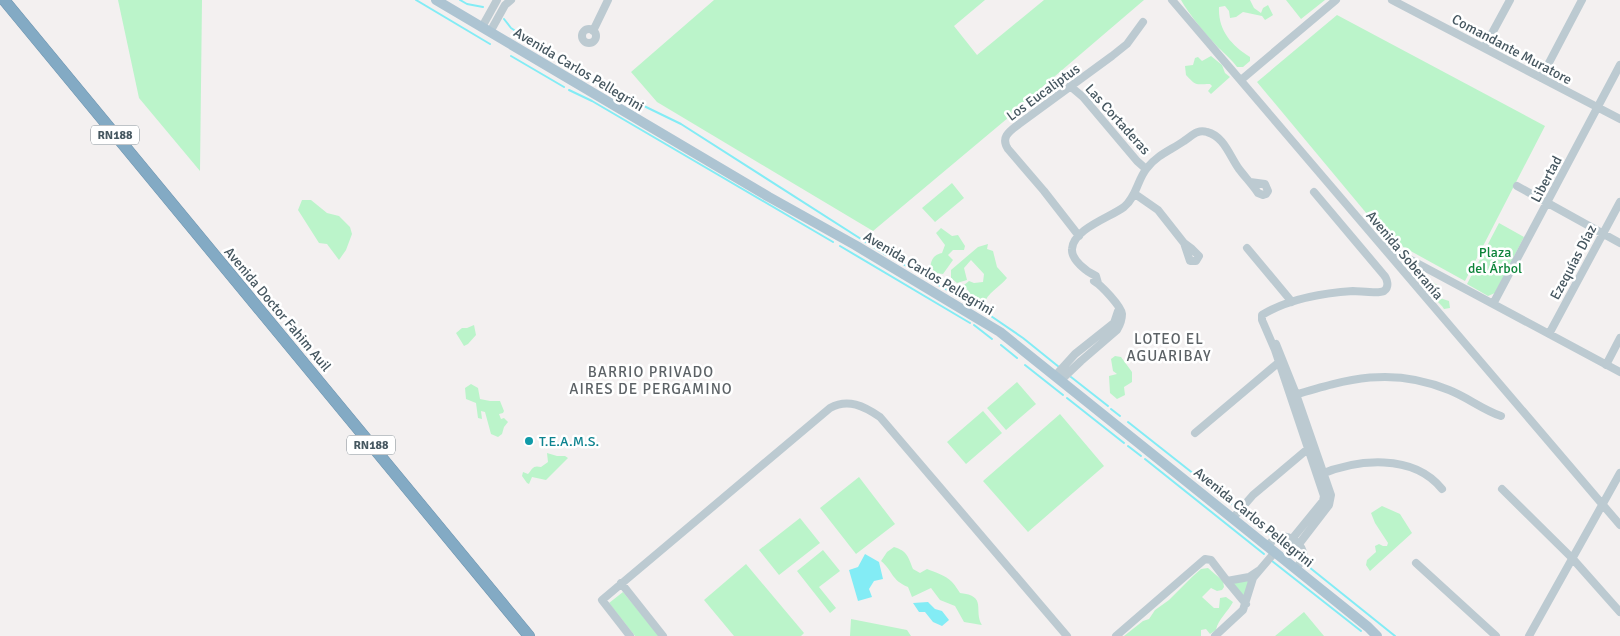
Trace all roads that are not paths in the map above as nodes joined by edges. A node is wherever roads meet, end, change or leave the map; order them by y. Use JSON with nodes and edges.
{"nodes":[{"id":1,"x":4,"y":0,"type":"edge"},
{"id":2,"x":436,"y":0,"type":"edge"},
{"id":3,"x":497,"y":0,"type":"edge"},
{"id":4,"x":608,"y":0,"type":"edge"},
{"id":5,"x":1172,"y":0,"type":"edge"},
{"id":6,"x":1336,"y":0,"type":"edge"},
{"id":7,"x":1392,"y":0,"type":"edge"},
{"id":8,"x":1510,"y":0,"type":"edge"},
{"id":9,"x":1582,"y":0,"type":"edge"},
{"id":10,"x":508,"y":3,"type":"edge"},
{"id":11,"x":1143,"y":22,"type":"dead end"},
{"id":12,"x":486,"y":29,"type":"junction"},
{"id":13,"x":593,"y":30,"type":"dead end"},
{"id":14,"x":1484,"y":48,"type":"junction"},
{"id":15,"x":1620,"y":65,"type":"edge"},
{"id":16,"x":1541,"y":78,"type":"junction"},
{"id":17,"x":1241,"y":80,"type":"junction"},
{"id":18,"x":1070,"y":86,"type":"junction"},
{"id":19,"x":1597,"y":108,"type":"junction"},
{"id":20,"x":1620,"y":119,"type":"edge"},
{"id":21,"x":1146,"y":169,"type":"junction"},
{"id":22,"x":1250,"y":182,"type":"dead end"},
{"id":23,"x":1517,"y":186,"type":"dead end"},
{"id":24,"x":1314,"y":192,"type":"dead end"},
{"id":25,"x":1135,"y":194,"type":"junction"},
{"id":26,"x":1620,"y":202,"type":"edge"},
{"id":27,"x":1547,"y":203,"type":"junction"},
{"id":28,"x":1603,"y":234,"type":"junction"},
{"id":29,"x":1079,"y":236,"type":"junction"},
{"id":30,"x":1184,"y":243,"type":"dead end"},
{"id":31,"x":1379,"y":243,"type":"junction"},
{"id":32,"x":1620,"y":243,"type":"edge"},
{"id":33,"x":1246,"y":248,"type":"dead end"},
{"id":34,"x":1292,"y":302,"type":"junction"},
{"id":35,"x":1494,"y":304,"type":"junction"},
{"id":36,"x":1264,"y":325,"type":"junction"},
{"id":37,"x":1549,"y":334,"type":"junction"},
{"id":38,"x":1620,"y":338,"type":"edge"},
{"id":39,"x":1278,"y":363,"type":"junction"},
{"id":40,"x":1606,"y":365,"type":"junction"},
{"id":41,"x":1620,"y":372,"type":"edge"},
{"id":42,"x":1059,"y":378,"type":"junction"},
{"id":43,"x":1293,"y":395,"type":"junction"},
{"id":44,"x":1501,"y":416,"type":"dead end"},
{"id":45,"x":1195,"y":433,"type":"dead end"},
{"id":46,"x":1310,"y":446,"type":"junction"},
{"id":47,"x":1620,"y":473,"type":"edge"},
{"id":48,"x":1320,"y":475,"type":"junction"},
{"id":49,"x":1442,"y":489,"type":"dead end"},
{"id":50,"x":1502,"y":489,"type":"dead end"},
{"id":51,"x":1603,"y":505,"type":"junction"},
{"id":52,"x":1233,"y":518,"type":"junction"},
{"id":53,"x":1620,"y":525,"type":"edge"},
{"id":54,"x":1296,"y":541,"type":"junction"},
{"id":55,"x":1272,"y":549,"type":"junction"},
{"id":56,"x":1572,"y":558,"type":"junction"},
{"id":57,"x":1416,"y":563,"type":"dead end"},
{"id":58,"x":1296,"y":569,"type":"junction"},
{"id":59,"x":1258,"y":571,"type":"junction"},
{"id":60,"x":1227,"y":581,"type":"junction"},
{"id":61,"x":621,"y":583,"type":"junction"},
{"id":62,"x":1246,"y":604,"type":"junction"},
{"id":63,"x":1620,"y":612,"type":"edge"},
{"id":64,"x":1368,"y":627,"type":"junction"},
{"id":65,"x":529,"y":636,"type":"edge"},
{"id":66,"x":630,"y":636,"type":"edge"},
{"id":67,"x":662,"y":636,"type":"edge"},
{"id":68,"x":1067,"y":636,"type":"edge"},
{"id":69,"x":1116,"y":636,"type":"edge"},
{"id":70,"x":1215,"y":636,"type":"edge"},
{"id":71,"x":1377,"y":636,"type":"edge"},
{"id":72,"x":1384,"y":636,"type":"edge"},
{"id":73,"x":1496,"y":636,"type":"edge"},
{"id":74,"x":1529,"y":636,"type":"edge"}],
"edges":[{"from":1,"to":65,"type":"highway","name":"Avenida Doctor Fahim Auil","number":"RN188"},
{"from":2,"to":12,"type":"main road","name":"Avenida Carlos Pellegrini"},
{"from":3,"to":10,"type":"street"},
{"from":3,"to":12,"type":"street"},
{"from":4,"to":13,"type":"street"},
{"from":5,"to":17,"type":"street","name":"Avenida Soberanía"},
{"from":6,"to":17,"type":"street"},
{"from":7,"to":14,"type":"street","name":"Comandante Muratore"},
{"from":8,"to":14,"type":"street"},
{"from":9,"to":16,"type":"street"},
{"from":10,"to":12,"type":"street"},
{"from":11,"to":18,"type":"street","name":"Los Eucaliptus"},
{"from":12,"to":42,"type":"main road","name":"Avenida Carlos Pellegrini"},
{"from":14,"to":16,"type":"street","name":"Comandante Muratore"},
{"from":15,"to":19,"type":"street","name":"Libertad"},
{"from":16,"to":19,"type":"street","name":"Comandante Muratore"},
{"from":17,"to":31,"type":"street","name":"Avenida Soberanía"},
{"from":18,"to":21,"type":"street","name":"Las Cortaderas"},
{"from":18,"to":29,"type":"street","name":"Los Eucaliptus"},
{"from":19,"to":20,"type":"street","name":"Comandante Muratore"},
{"from":19,"to":27,"type":"street","name":"Libertad"},
{"from":21,"to":22,"type":"street"},
{"from":21,"to":25,"type":"street"},
{"from":23,"to":27,"type":"street"},
{"from":24,"to":34,"type":"street"},
{"from":25,"to":29,"type":"street"},
{"from":25,"to":30,"type":"street"},
{"from":26,"to":28,"type":"street","name":"Ezequías Díaz"},
{"from":27,"to":28,"type":"street"},
{"from":27,"to":35,"type":"street","name":"Libertad"},
{"from":28,"to":32,"type":"street"},
{"from":28,"to":37,"type":"street","name":"Ezequías Díaz"},
{"from":29,"to":42,"type":"street"},
{"from":31,"to":35,"type":"street"},
{"from":31,"to":51,"type":"street","name":"Avenida Soberanía"},
{"from":33,"to":34,"type":"street"},
{"from":34,"to":36,"type":"street"},
{"from":35,"to":37,"type":"street"},
{"from":36,"to":39,"type":"street"},
{"from":36,"to":43,"type":"street"},
{"from":37,"to":40,"type":"street"},
{"from":38,"to":40,"type":"street"},
{"from":39,"to":43,"type":"street"},
{"from":39,"to":45,"type":"street"},
{"from":40,"to":41,"type":"street"},
{"from":42,"to":52,"type":"main road","name":"Avenida Carlos Pellegrini"},
{"from":43,"to":44,"type":"street"},
{"from":43,"to":46,"type":"street"},
{"from":46,"to":48,"type":"street"},
{"from":46,"to":52,"type":"street"},
{"from":47,"to":51,"type":"street"},
{"from":48,"to":49,"type":"street"},
{"from":48,"to":54,"type":"street"},
{"from":50,"to":56,"type":"street"},
{"from":51,"to":53,"type":"street","name":"Avenida Soberanía"},
{"from":51,"to":56,"type":"street"},
{"from":52,"to":55,"type":"main road","name":"Avenida Carlos Pellegrini"},
{"from":54,"to":55,"type":"street"},
{"from":54,"to":58,"type":"street"},
{"from":55,"to":58,"type":"main road","name":"Avenida Carlos Pellegrini"},
{"from":55,"to":59,"type":"street"},
{"from":56,"to":63,"type":"street"},
{"from":56,"to":74,"type":"street"},
{"from":57,"to":73,"type":"street"},
{"from":58,"to":64,"type":"main road","name":"Avenida Carlos Pellegrini"},
{"from":59,"to":60,"type":"street"},
{"from":59,"to":62,"type":"street"},
{"from":60,"to":62,"type":"street"},
{"from":60,"to":69,"type":"street"},
{"from":61,"to":66,"type":"street"},
{"from":61,"to":67,"type":"street"},
{"from":61,"to":68,"type":"street"},
{"from":62,"to":70,"type":"street"},
{"from":64,"to":71,"type":"main road","name":"Avenida Carlos Pellegrini"},
{"from":64,"to":72,"type":"main road","name":"Avenida Carlos Pellegrini"}]}
